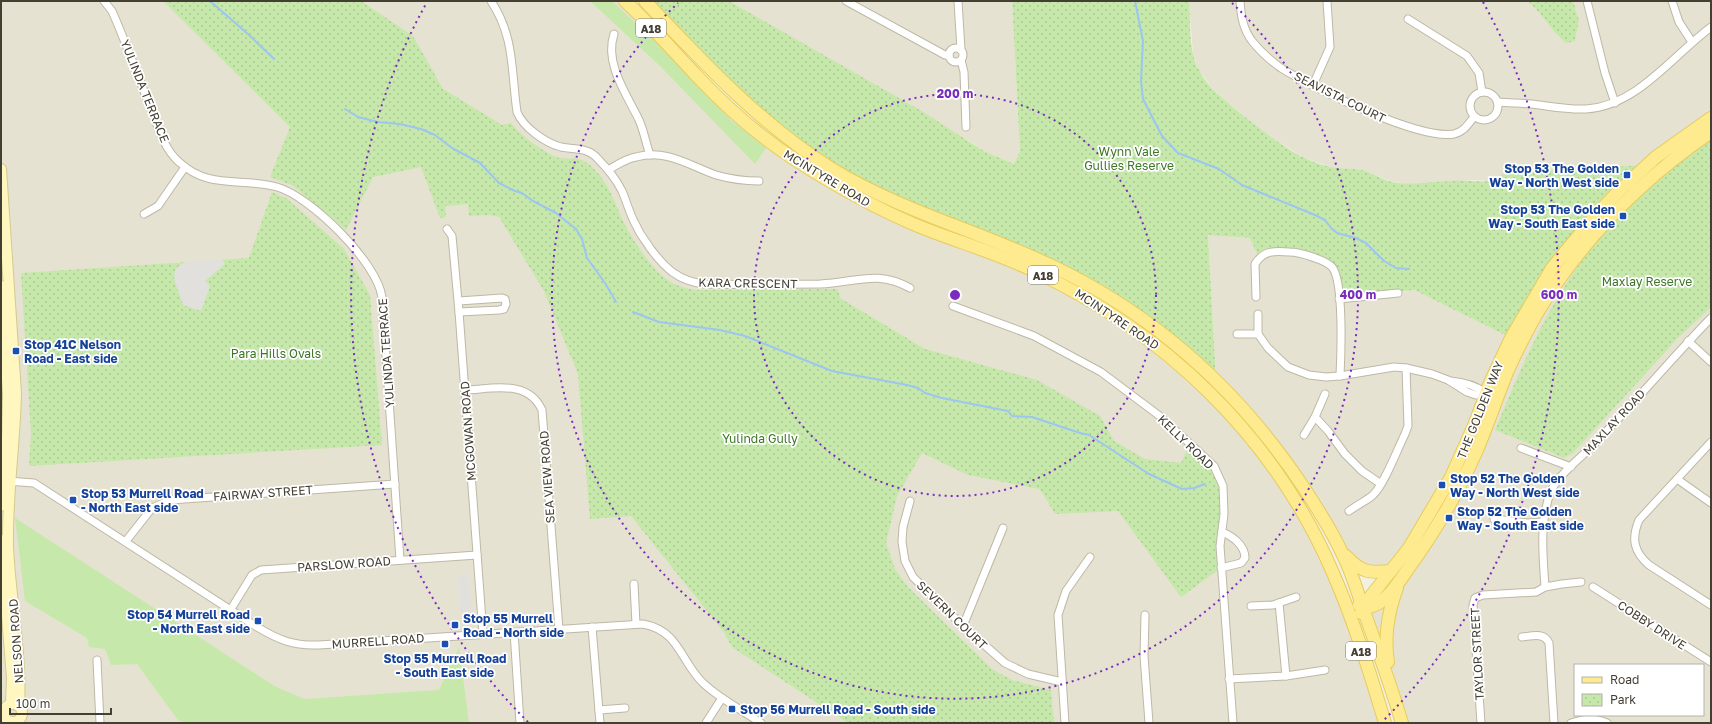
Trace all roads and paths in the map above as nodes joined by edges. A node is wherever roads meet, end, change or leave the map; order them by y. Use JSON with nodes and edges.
{"nodes":[{"id":1,"x":104,"y":1,"type":"edge"},
{"id":2,"x":492,"y":1,"type":"edge"},
{"id":3,"x":625,"y":1,"type":"edge"},
{"id":4,"x":645,"y":1,"type":"edge"},
{"id":5,"x":846,"y":1,"type":"edge"},
{"id":6,"x":958,"y":1,"type":"edge"},
{"id":7,"x":1240,"y":1,"type":"edge"},
{"id":8,"x":1327,"y":1,"type":"edge"},
{"id":9,"x":1587,"y":1,"type":"edge"},
{"id":10,"x":1672,"y":1,"type":"edge"},
{"id":11,"x":1408,"y":19,"type":"dead end"},
{"id":12,"x":1711,"y":27,"type":"edge"},
{"id":13,"x":614,"y":34,"type":"dead end"},
{"id":14,"x":1692,"y":42,"type":"junction"},
{"id":15,"x":961,"y":50,"type":"junction"},
{"id":16,"x":949,"y":55,"type":"junction"},
{"id":17,"x":961,"y":60,"type":"junction"},
{"id":18,"x":1313,"y":85,"type":"junction"},
{"id":19,"x":1482,"y":92,"type":"junction"},
{"id":20,"x":1498,"y":102,"type":"junction"},
{"id":21,"x":1615,"y":103,"type":"junction"},
{"id":22,"x":1474,"y":117,"type":"junction"},
{"id":23,"x":1711,"y":118,"type":"edge"},
{"id":24,"x":966,"y":126,"type":"dead end"},
{"id":25,"x":1711,"y":132,"type":"edge"},
{"id":26,"x":650,"y":155,"type":"junction"},
{"id":27,"x":186,"y":167,"type":"junction"},
{"id":28,"x":1,"y":169,"type":"edge"},
{"id":29,"x":608,"y":170,"type":"junction"},
{"id":30,"x":759,"y":180,"type":"dead end"},
{"id":31,"x":144,"y":214,"type":"dead end"},
{"id":32,"x":447,"y":228,"type":"dead end"},
{"id":33,"x":910,"y":288,"type":"dead end"},
{"id":34,"x":3,"y":291,"type":"edge"},
{"id":35,"x":1398,"y":293,"type":"dead end"},
{"id":36,"x":1256,"y":297,"type":"dead end"},
{"id":37,"x":1339,"y":299,"type":"junction"},
{"id":38,"x":458,"y":301,"type":"junction"},
{"id":39,"x":953,"y":306,"type":"dead end"},
{"id":40,"x":459,"y":312,"type":"junction"},
{"id":41,"x":1258,"y":314,"type":"dead end"},
{"id":42,"x":1711,"y":318,"type":"edge"},
{"id":43,"x":1237,"y":334,"type":"dead end"},
{"id":44,"x":1258,"y":334,"type":"junction"},
{"id":45,"x":1688,"y":341,"type":"junction"},
{"id":46,"x":1711,"y":362,"type":"edge"},
{"id":47,"x":1406,"y":368,"type":"junction"},
{"id":48,"x":1340,"y":376,"type":"junction"},
{"id":49,"x":1504,"y":382,"type":"junction"},
{"id":50,"x":465,"y":390,"type":"junction"},
{"id":51,"x":1486,"y":393,"type":"junction"},
{"id":52,"x":1326,"y":394,"type":"dead end"},
{"id":53,"x":1491,"y":415,"type":"junction"},
{"id":54,"x":1315,"y":417,"type":"junction"},
{"id":55,"x":1304,"y":435,"type":"dead end"},
{"id":56,"x":1711,"y":442,"type":"edge"},
{"id":57,"x":1521,"y":448,"type":"dead end"},
{"id":58,"x":1571,"y":467,"type":"junction"},
{"id":59,"x":1677,"y":479,"type":"junction"},
{"id":60,"x":6,"y":481,"type":"junction"},
{"id":61,"x":395,"y":484,"type":"junction"},
{"id":62,"x":1381,"y":484,"type":"junction"},
{"id":63,"x":910,"y":502,"type":"dead end"},
{"id":64,"x":1711,"y":503,"type":"edge"},
{"id":65,"x":1,"y":506,"type":"edge"},
{"id":66,"x":1349,"y":511,"type":"dead end"},
{"id":67,"x":1494,"y":520,"type":"dead end"},
{"id":68,"x":1544,"y":522,"type":"junction"},
{"id":69,"x":1003,"y":528,"type":"dead end"},
{"id":70,"x":1222,"y":532,"type":"junction"},
{"id":71,"x":1,"y":540,"type":"edge"},
{"id":72,"x":126,"y":541,"type":"junction"},
{"id":73,"x":1341,"y":550,"type":"junction"},
{"id":74,"x":477,"y":555,"type":"junction"},
{"id":75,"x":1090,"y":557,"type":"dead end"},
{"id":76,"x":400,"y":560,"type":"junction"},
{"id":77,"x":1222,"y":568,"type":"junction"},
{"id":78,"x":1391,"y":571,"type":"junction"},
{"id":79,"x":1336,"y":579,"type":"junction"},
{"id":80,"x":1399,"y":582,"type":"junction"},
{"id":81,"x":1581,"y":582,"type":"dead end"},
{"id":82,"x":634,"y":584,"type":"dead end"},
{"id":83,"x":1545,"y":587,"type":"junction"},
{"id":84,"x":1593,"y":588,"type":"dead end"},
{"id":85,"x":1296,"y":597,"type":"dead end"},
{"id":86,"x":1279,"y":604,"type":"junction"},
{"id":87,"x":1711,"y":605,"type":"edge"},
{"id":88,"x":1251,"y":606,"type":"dead end"},
{"id":89,"x":1363,"y":608,"type":"junction"},
{"id":90,"x":231,"y":609,"type":"junction"},
{"id":91,"x":1145,"y":615,"type":"dead end"},
{"id":92,"x":636,"y":624,"type":"junction"},
{"id":93,"x":963,"y":626,"type":"junction"},
{"id":94,"x":592,"y":627,"type":"junction"},
{"id":95,"x":560,"y":629,"type":"junction"},
{"id":96,"x":514,"y":632,"type":"junction"},
{"id":97,"x":483,"y":634,"type":"junction"},
{"id":98,"x":1522,"y":637,"type":"dead end"},
{"id":99,"x":97,"y":660,"type":"dead end"},
{"id":100,"x":1711,"y":662,"type":"edge"},
{"id":101,"x":1325,"y":670,"type":"dead end"},
{"id":102,"x":1286,"y":676,"type":"junction"},
{"id":103,"x":1229,"y":679,"type":"junction"},
{"id":104,"x":1062,"y":682,"type":"junction"},
{"id":105,"x":1392,"y":689,"type":"junction"},
{"id":106,"x":722,"y":698,"type":"junction"},
{"id":107,"x":1379,"y":701,"type":"junction"},
{"id":108,"x":625,"y":708,"type":"dead end"},
{"id":109,"x":599,"y":710,"type":"junction"},
{"id":110,"x":7,"y":711,"type":"edge"},
{"id":111,"x":20,"y":721,"type":"edge"},
{"id":112,"x":100,"y":723,"type":"edge"},
{"id":113,"x":520,"y":723,"type":"edge"},
{"id":114,"x":600,"y":723,"type":"edge"},
{"id":115,"x":706,"y":723,"type":"edge"},
{"id":116,"x":761,"y":723,"type":"edge"},
{"id":117,"x":1065,"y":723,"type":"edge"},
{"id":118,"x":1149,"y":723,"type":"edge"},
{"id":119,"x":1233,"y":723,"type":"edge"},
{"id":120,"x":1385,"y":723,"type":"edge"},
{"id":121,"x":1402,"y":723,"type":"edge"},
{"id":122,"x":1481,"y":723,"type":"edge"},
{"id":123,"x":1554,"y":723,"type":"edge"},
{"id":124,"x":1571,"y":723,"type":"edge"},
{"id":125,"x":1607,"y":723,"type":"edge"}],
"edges":[{"from":1,"to":27,"type":"street","name":"YULINDA TERRACE"},
{"from":2,"to":29,"type":"street","name":"KARA CRESCENT"},
{"from":3,"to":79,"type":"main road","name":"MCINTYRE ROAD","number":"A18"},
{"from":4,"to":73,"type":"main road","name":"MCINTYRE ROAD","number":"A18"},
{"from":5,"to":16,"type":"street"},
{"from":6,"to":15,"type":"street"},
{"from":7,"to":18,"type":"street","name":"SEAVISTA COURT"},
{"from":8,"to":18,"type":"street"},
{"from":9,"to":21,"type":"street"},
{"from":10,"to":14,"type":"street"},
{"from":11,"to":19,"type":"street"},
{"from":12,"to":14,"type":"street"},
{"from":13,"to":26,"type":"street"},
{"from":14,"to":21,"type":"street"},
{"from":15,"to":16,"type":"street"},
{"from":15,"to":17,"type":"street"},
{"from":16,"to":17,"type":"street"},
{"from":17,"to":24,"type":"street"},
{"from":18,"to":22,"type":"street","name":"SEAVISTA COURT"},
{"from":19,"to":20,"type":"street"},
{"from":19,"to":22,"type":"street"},
{"from":20,"to":21,"type":"street"},
{"from":20,"to":22,"type":"street"},
{"from":23,"to":51,"type":"main road","name":"THE GOLDEN WAY"},
{"from":25,"to":49,"type":"main road","name":"THE GOLDEN WAY"},
{"from":26,"to":29,"type":"street"},
{"from":26,"to":30,"type":"street"},
{"from":27,"to":31,"type":"street"},
{"from":27,"to":61,"type":"street","name":"YULINDA TERRACE"},
{"from":28,"to":34,"type":"main road","name":"NELSON ROAD"},
{"from":29,"to":33,"type":"street","name":"KARA CRESCENT"},
{"from":32,"to":38,"type":"street","name":"MCGOWAN ROAD"},
{"from":34,"to":60,"type":"main road","name":"NELSON ROAD"},
{"from":35,"to":37,"type":"street"},
{"from":36,"to":37,"type":"street"},
{"from":37,"to":48,"type":"street"},
{"from":38,"to":40,"type":"street","name":"MCGOWAN ROAD"},
{"from":38,"to":40,"type":"street"},
{"from":39,"to":70,"type":"street","name":"KELLY ROAD"},
{"from":40,"to":50,"type":"street","name":"MCGOWAN ROAD"},
{"from":41,"to":44,"type":"street"},
{"from":42,"to":45,"type":"street","name":"MAXLAY ROAD"},
{"from":43,"to":44,"type":"street"},
{"from":44,"to":48,"type":"street"},
{"from":45,"to":46,"type":"street"},
{"from":45,"to":58,"type":"street","name":"MAXLAY ROAD"},
{"from":47,"to":48,"type":"street"},
{"from":47,"to":51,"type":"street"},
{"from":47,"to":62,"type":"street"},
{"from":49,"to":51,"type":"main road"},
{"from":49,"to":53,"type":"main road","name":"THE GOLDEN WAY"},
{"from":50,"to":74,"type":"street","name":"MCGOWAN ROAD"},
{"from":50,"to":95,"type":"street","name":"SEA VIEW ROAD"},
{"from":51,"to":53,"type":"main road"},
{"from":51,"to":78,"type":"main road","name":"THE GOLDEN WAY"},
{"from":52,"to":54,"type":"street"},
{"from":53,"to":80,"type":"main road","name":"THE GOLDEN WAY"},
{"from":54,"to":55,"type":"street"},
{"from":54,"to":62,"type":"street"},
{"from":56,"to":59,"type":"street"},
{"from":57,"to":58,"type":"street"},
{"from":58,"to":68,"type":"street","name":"MAXLAY ROAD"},
{"from":59,"to":64,"type":"street"},
{"from":59,"to":87,"type":"street"},
{"from":60,"to":65,"type":"main road","name":"NELSON ROAD"},
{"from":60,"to":72,"type":"street","name":"MURRELL ROAD"},
{"from":60,"to":110,"type":"main road","name":"NELSON ROAD"},
{"from":61,"to":72,"type":"street","name":"FAIRWAY STREET"},
{"from":61,"to":76,"type":"street","name":"YULINDA TERRACE"},
{"from":62,"to":66,"type":"street"},
{"from":63,"to":93,"type":"street","name":"SEVERN COURT"},
{"from":67,"to":68,"type":"street"},
{"from":68,"to":83,"type":"street","name":"MAXLAY ROAD"},
{"from":69,"to":93,"type":"street"},
{"from":70,"to":77,"type":"street","name":"KELLY ROAD"},
{"from":70,"to":77,"type":"street"},
{"from":71,"to":110,"type":"main road","name":"NELSON ROAD"},
{"from":72,"to":90,"type":"street","name":"MURRELL ROAD"},
{"from":73,"to":78,"type":"main road"},
{"from":73,"to":89,"type":"main road","name":"MCINTYRE ROAD","number":"A18"},
{"from":74,"to":76,"type":"street","name":"PARSLOW ROAD"},
{"from":74,"to":97,"type":"street","name":"MCGOWAN ROAD"},
{"from":75,"to":104,"type":"street"},
{"from":76,"to":90,"type":"street","name":"PARSLOW ROAD"},
{"from":77,"to":103,"type":"street","name":"KELLY ROAD"},
{"from":78,"to":89,"type":"main road","name":"THE GOLDEN WAY"},
{"from":79,"to":89,"type":"main road"},
{"from":79,"to":107,"type":"main road","name":"MCINTYRE ROAD","number":"A18"},
{"from":80,"to":89,"type":"main road","name":"THE GOLDEN WAY"},
{"from":80,"to":105,"type":"main road"},
{"from":81,"to":83,"type":"street","name":"TAYLOR STREET"},
{"from":82,"to":92,"type":"street"},
{"from":83,"to":122,"type":"street","name":"TAYLOR STREET"},
{"from":84,"to":100,"type":"street","name":"COBBY DRIVE"},
{"from":85,"to":86,"type":"street"},
{"from":86,"to":88,"type":"street"},
{"from":86,"to":102,"type":"street"},
{"from":89,"to":105,"type":"main road","name":"MCINTYRE ROAD","number":"A18"},
{"from":89,"to":107,"type":"main road"},
{"from":90,"to":97,"type":"street","name":"MURRELL ROAD"},
{"from":91,"to":118,"type":"street"},
{"from":92,"to":94,"type":"street","name":"MURRELL ROAD"},
{"from":92,"to":106,"type":"street","name":"MURRELL ROAD"},
{"from":93,"to":104,"type":"street","name":"SEVERN COURT"},
{"from":94,"to":95,"type":"street","name":"MURRELL ROAD"},
{"from":94,"to":109,"type":"street"},
{"from":95,"to":96,"type":"street","name":"MURRELL ROAD"},
{"from":96,"to":97,"type":"street","name":"MURRELL ROAD"},
{"from":96,"to":113,"type":"street"},
{"from":98,"to":123,"type":"street"},
{"from":99,"to":112,"type":"street"},
{"from":101,"to":102,"type":"street"},
{"from":102,"to":103,"type":"street"},
{"from":103,"to":119,"type":"street","name":"KELLY ROAD"},
{"from":104,"to":117,"type":"street"},
{"from":105,"to":121,"type":"main road","name":"MCINTYRE ROAD","number":"A18"},
{"from":106,"to":115,"type":"street"},
{"from":106,"to":116,"type":"street","name":"MURRELL ROAD"},
{"from":107,"to":120,"type":"main road","name":"MCINTYRE ROAD","number":"A18"},
{"from":108,"to":109,"type":"street"},
{"from":109,"to":114,"type":"street"},
{"from":110,"to":111,"type":"main road"},
{"from":124,"to":125,"type":"street"}]}
